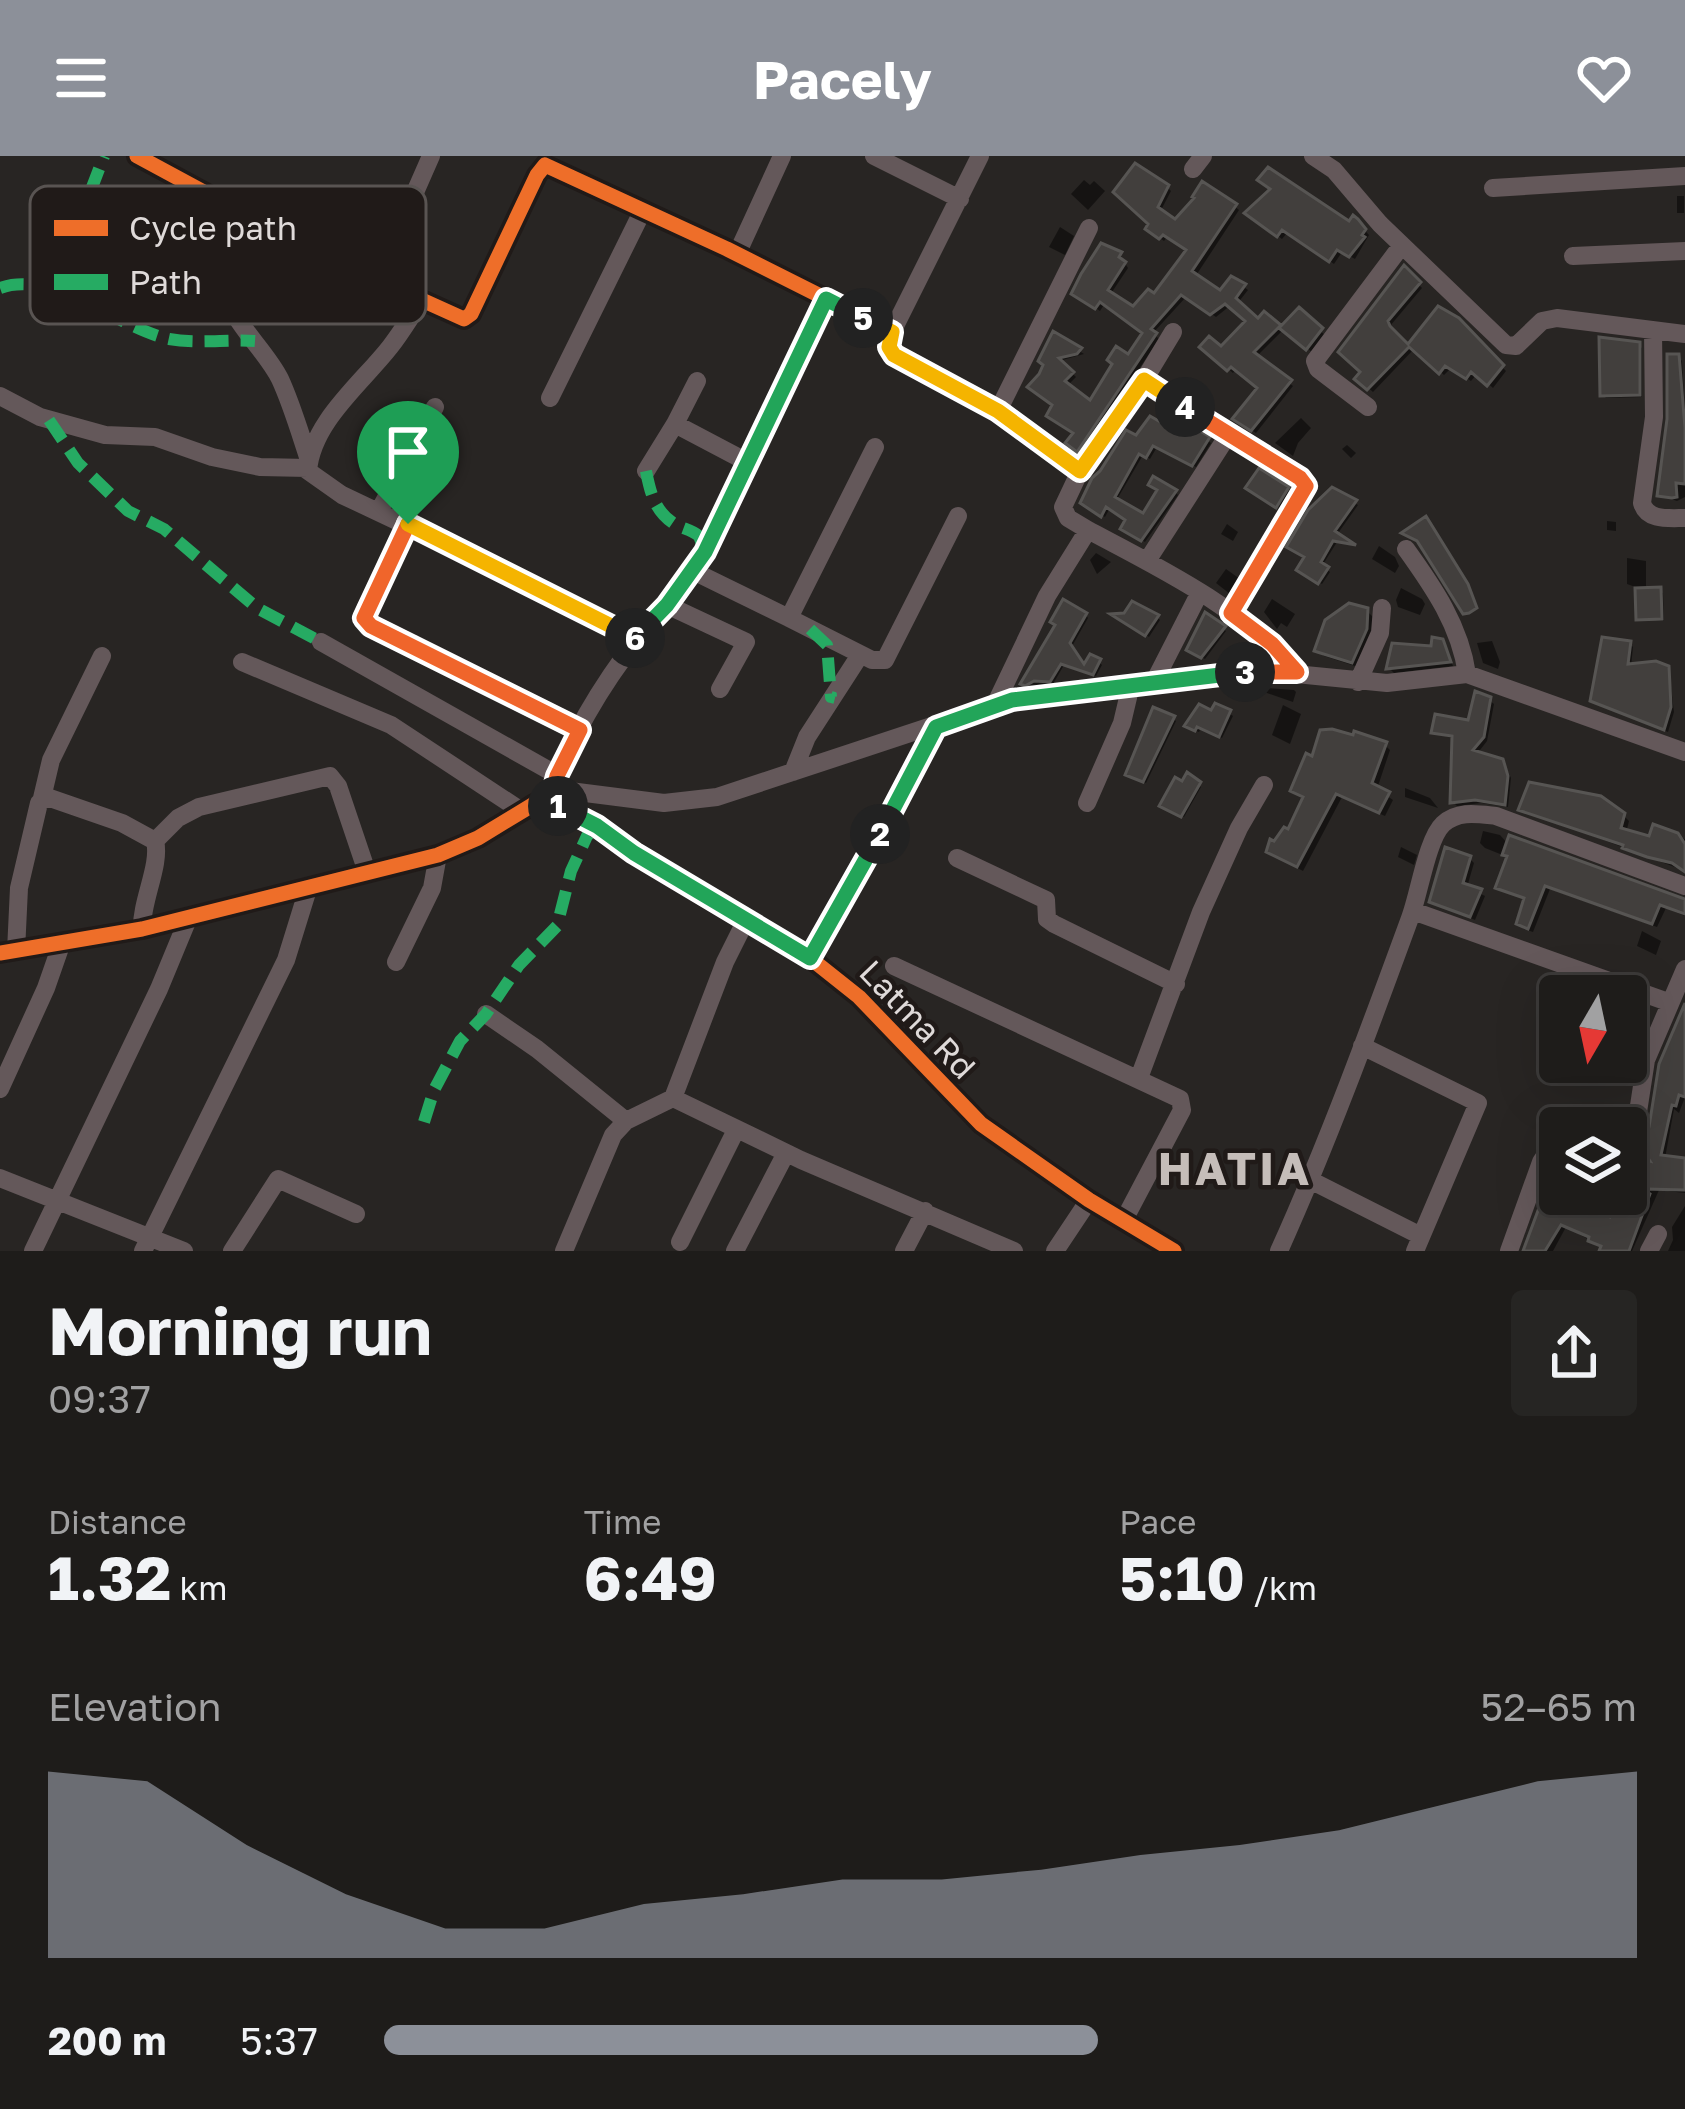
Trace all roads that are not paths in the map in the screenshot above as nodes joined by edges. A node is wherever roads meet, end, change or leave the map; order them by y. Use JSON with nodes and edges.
{"nodes":[{"id":1,"x":137,"y":156,"type":"edge"},
{"id":2,"x":431,"y":156,"type":"edge"},
{"id":3,"x":782,"y":156,"type":"edge"},
{"id":4,"x":874,"y":156,"type":"edge"},
{"id":5,"x":980,"y":156,"type":"edge"},
{"id":6,"x":1313,"y":156,"type":"edge"},
{"id":7,"x":1675,"y":168,"type":"edge"},
{"id":8,"x":194,"y":186,"type":"edge"},
{"id":9,"x":418,"y":186,"type":"edge"},
{"id":10,"x":1493,"y":188,"type":"dead end"},
{"id":11,"x":960,"y":199,"type":"junction"},
{"id":12,"x":642,"y":212,"type":"junction"},
{"id":13,"x":1089,"y":229,"type":"dead end"},
{"id":14,"x":1402,"y":245,"type":"junction"},
{"id":15,"x":1685,"y":250,"type":"edge"},
{"id":16,"x":737,"y":254,"type":"junction"},
{"id":17,"x":1573,"y":256,"type":"dead end"},
{"id":18,"x":826,"y":299,"type":"junction"},
{"id":19,"x":426,"y":302,"type":"edge"},
{"id":20,"x":241,"y":324,"type":"edge"},
{"id":21,"x":406,"y":324,"type":"edge"},
{"id":22,"x":1653,"y":330,"type":"junction"},
{"id":23,"x":892,"y":332,"type":"junction"},
{"id":24,"x":1173,"y":332,"type":"dead end"},
{"id":25,"x":1685,"y":334,"type":"edge"},
{"id":26,"x":697,"y":380,"type":"dead end"},
{"id":27,"x":1144,"y":380,"type":"junction"},
{"id":28,"x":0,"y":396,"type":"edge"},
{"id":29,"x":550,"y":398,"type":"dead end"},
{"id":30,"x":1368,"y":406,"type":"dead end"},
{"id":31,"x":435,"y":407,"type":"dead end"},
{"id":32,"x":998,"y":411,"type":"junction"},
{"id":33,"x":675,"y":424,"type":"junction"},
{"id":34,"x":1228,"y":435,"type":"junction"},
{"id":35,"x":875,"y":447,"type":"dead end"},
{"id":36,"x":748,"y":463,"type":"junction"},
{"id":37,"x":308,"y":464,"type":"junction"},
{"id":38,"x":646,"y":471,"type":"dead end"},
{"id":39,"x":1080,"y":471,"type":"junction"},
{"id":40,"x":379,"y":511,"type":"junction"},
{"id":41,"x":958,"y":516,"type":"dead end"},
{"id":42,"x":1685,"y":518,"type":"edge"},
{"id":43,"x":408,"y":524,"type":"junction"},
{"id":44,"x":1088,"y":530,"type":"junction"},
{"id":45,"x":1406,"y":549,"type":"dead end"},
{"id":46,"x":1147,"y":561,"type":"junction"},
{"id":47,"x":693,"y":571,"type":"junction"},
{"id":48,"x":1199,"y":594,"type":"junction"},
{"id":49,"x":667,"y":605,"type":"junction"},
{"id":50,"x":1382,"y":608,"type":"dead end"},
{"id":51,"x":1231,"y":613,"type":"junction"},
{"id":52,"x":790,"y":618,"type":"junction"},
{"id":53,"x":637,"y":640,"type":"junction"},
{"id":54,"x":321,"y":642,"type":"dead end"},
{"id":55,"x":860,"y":655,"type":"junction"},
{"id":56,"x":102,"y":656,"type":"dead end"},
{"id":57,"x":242,"y":662,"type":"dead end"},
{"id":58,"x":1297,"y":672,"type":"junction"},
{"id":59,"x":1467,"y":674,"type":"junction"},
{"id":60,"x":1154,"y":682,"type":"junction"},
{"id":61,"x":1358,"y":682,"type":"junction"},
{"id":62,"x":1131,"y":685,"type":"junction"},
{"id":63,"x":720,"y":688,"type":"dead end"},
{"id":64,"x":995,"y":705,"type":"junction"},
{"id":65,"x":936,"y":727,"type":"junction"},
{"id":66,"x":580,"y":730,"type":"junction"},
{"id":67,"x":1685,"y":752,"type":"edge"},
{"id":68,"x":793,"y":772,"type":"junction"},
{"id":69,"x":1264,"y":785,"type":"dead end"},
{"id":70,"x":553,"y":789,"type":"junction"},
{"id":71,"x":42,"y":798,"type":"junction"},
{"id":72,"x":1087,"y":803,"type":"dead end"},
{"id":73,"x":520,"y":810,"type":"junction"},
{"id":74,"x":155,"y":841,"type":"junction"},
{"id":75,"x":438,"y":855,"type":"junction"},
{"id":76,"x":957,"y":858,"type":"dead end"},
{"id":77,"x":367,"y":872,"type":"junction"},
{"id":78,"x":1685,"y":886,"type":"edge"},
{"id":79,"x":308,"y":889,"type":"junction"},
{"id":80,"x":1413,"y":911,"type":"junction"},
{"id":81,"x":188,"y":919,"type":"junction"},
{"id":82,"x":746,"y":920,"type":"junction"},
{"id":83,"x":142,"y":929,"type":"junction"},
{"id":84,"x":61,"y":945,"type":"junction"},
{"id":85,"x":8,"y":952,"type":"edge"},
{"id":86,"x":810,"y":958,"type":"junction"},
{"id":87,"x":396,"y":962,"type":"dead end"},
{"id":88,"x":894,"y":966,"type":"dead end"},
{"id":89,"x":1685,"y":969,"type":"edge"},
{"id":90,"x":1176,"y":984,"type":"junction"},
{"id":91,"x":1668,"y":1002,"type":"junction"},
{"id":92,"x":486,"y":1014,"type":"dead end"},
{"id":93,"x":1363,"y":1046,"type":"junction"},
{"id":94,"x":1139,"y":1078,"type":"junction"},
{"id":95,"x":0,"y":1089,"type":"edge"},
{"id":96,"x":673,"y":1098,"type":"junction"},
{"id":97,"x":1639,"y":1107,"type":"edge"},
{"id":98,"x":626,"y":1121,"type":"junction"},
{"id":99,"x":736,"y":1130,"type":"junction"},
{"id":100,"x":786,"y":1153,"type":"junction"},
{"id":101,"x":1539,"y":1168,"type":"edge"},
{"id":102,"x":0,"y":1178,"type":"edge"},
{"id":103,"x":1312,"y":1180,"type":"junction"},
{"id":104,"x":1089,"y":1200,"type":"junction"},
{"id":105,"x":58,"y":1201,"type":"junction"},
{"id":106,"x":925,"y":1211,"type":"junction"},
{"id":107,"x":356,"y":1214,"type":"dead end"},
{"id":108,"x":1124,"y":1220,"type":"junction"},
{"id":109,"x":680,"y":1242,"type":"dead end"},
{"id":110,"x":1418,"y":1243,"type":"edge"},
{"id":111,"x":146,"y":1245,"type":"edge"},
{"id":112,"x":33,"y":1251,"type":"edge"},
{"id":113,"x":184,"y":1251,"type":"edge"},
{"id":114,"x":232,"y":1251,"type":"edge"},
{"id":115,"x":564,"y":1251,"type":"edge"},
{"id":116,"x":735,"y":1251,"type":"edge"},
{"id":117,"x":904,"y":1251,"type":"edge"},
{"id":118,"x":1014,"y":1251,"type":"edge"},
{"id":119,"x":1055,"y":1251,"type":"edge"},
{"id":120,"x":1174,"y":1251,"type":"edge"},
{"id":121,"x":1279,"y":1251,"type":"edge"},
{"id":122,"x":1509,"y":1251,"type":"edge"}],
"edges":[{"from":1,"to":8,"type":"street"},
{"from":2,"to":9,"type":"street"},
{"from":3,"to":16,"type":"street"},
{"from":4,"to":11,"type":"street"},
{"from":5,"to":11,"type":"street"},
{"from":6,"to":14,"type":"street"},
{"from":7,"to":10,"type":"street"},
{"from":11,"to":23,"type":"street"},
{"from":12,"to":16,"type":"street"},
{"from":12,"to":19,"type":"street"},
{"from":12,"to":29,"type":"street"},
{"from":13,"to":32,"type":"street"},
{"from":14,"to":22,"type":"street"},
{"from":14,"to":30,"type":"street"},
{"from":15,"to":17,"type":"street"},
{"from":16,"to":18,"type":"street"},
{"from":18,"to":23,"type":"street"},
{"from":18,"to":36,"type":"street"},
{"from":20,"to":37,"type":"street"},
{"from":21,"to":37,"type":"street"},
{"from":22,"to":25,"type":"street"},
{"from":22,"to":42,"type":"street"},
{"from":23,"to":32,"type":"street"},
{"from":24,"to":27,"type":"street"},
{"from":26,"to":33,"type":"street"},
{"from":27,"to":34,"type":"street"},
{"from":27,"to":39,"type":"street"},
{"from":28,"to":37,"type":"street"},
{"from":31,"to":40,"type":"street"},
{"from":32,"to":39,"type":"street"},
{"from":33,"to":36,"type":"street"},
{"from":33,"to":38,"type":"street"},
{"from":34,"to":46,"type":"street"},
{"from":34,"to":51,"type":"street"},
{"from":35,"to":52,"type":"street"},
{"from":36,"to":47,"type":"street"},
{"from":37,"to":40,"type":"street"},
{"from":39,"to":44,"type":"street"},
{"from":40,"to":43,"type":"street"},
{"from":41,"to":55,"type":"street"},
{"from":43,"to":53,"type":"street"},
{"from":43,"to":66,"type":"street"},
{"from":44,"to":46,"type":"street"},
{"from":44,"to":64,"type":"street"},
{"from":45,"to":59,"type":"street"},
{"from":46,"to":48,"type":"street"},
{"from":47,"to":49,"type":"street"},
{"from":47,"to":52,"type":"street"},
{"from":48,"to":51,"type":"street"},
{"from":48,"to":60,"type":"street"},
{"from":49,"to":53,"type":"street"},
{"from":49,"to":63,"type":"street"},
{"from":50,"to":61,"type":"street"},
{"from":51,"to":58,"type":"street"},
{"from":52,"to":55,"type":"street"},
{"from":53,"to":66,"type":"street"},
{"from":54,"to":70,"type":"street","name":"Latma Rd"},
{"from":55,"to":68,"type":"street"},
{"from":56,"to":71,"type":"street"},
{"from":57,"to":73,"type":"street"},
{"from":58,"to":60,"type":"street"},
{"from":58,"to":61,"type":"street"},
{"from":59,"to":61,"type":"street"},
{"from":59,"to":67,"type":"street"},
{"from":60,"to":62,"type":"street"},
{"from":62,"to":64,"type":"street"},
{"from":62,"to":72,"type":"street"},
{"from":64,"to":65,"type":"street"},
{"from":65,"to":68,"type":"street"},
{"from":65,"to":86,"type":"street"},
{"from":66,"to":70,"type":"street"},
{"from":68,"to":70,"type":"street"},
{"from":69,"to":90,"type":"street"},
{"from":70,"to":73,"type":"street"},
{"from":70,"to":82,"type":"street","name":"Latma Rd"},
{"from":71,"to":74,"type":"street"},
{"from":71,"to":85,"type":"street"},
{"from":73,"to":75,"type":"street"},
{"from":74,"to":77,"type":"street"},
{"from":74,"to":83,"type":"street"},
{"from":75,"to":77,"type":"street"},
{"from":75,"to":87,"type":"street"},
{"from":76,"to":90,"type":"street"},
{"from":77,"to":79,"type":"street"},
{"from":78,"to":80,"type":"street"},
{"from":79,"to":81,"type":"street"},
{"from":79,"to":111,"type":"street"},
{"from":80,"to":91,"type":"street"},
{"from":80,"to":93,"type":"street"},
{"from":81,"to":83,"type":"street"},
{"from":81,"to":105,"type":"street"},
{"from":82,"to":86,"type":"street","name":"Latma Rd"},
{"from":82,"to":96,"type":"street"},
{"from":83,"to":84,"type":"street"},
{"from":84,"to":85,"type":"street"},
{"from":84,"to":95,"type":"street"},
{"from":86,"to":104,"type":"street","name":"Latma Rd"},
{"from":88,"to":94,"type":"street"},
{"from":89,"to":91,"type":"street"},
{"from":90,"to":94,"type":"street"},
{"from":91,"to":97,"type":"street"},
{"from":92,"to":98,"type":"street"},
{"from":93,"to":103,"type":"street"},
{"from":93,"to":110,"type":"street"},
{"from":94,"to":108,"type":"street"},
{"from":96,"to":98,"type":"street"},
{"from":96,"to":99,"type":"street"},
{"from":98,"to":115,"type":"street"},
{"from":99,"to":100,"type":"street"},
{"from":99,"to":109,"type":"street"},
{"from":100,"to":106,"type":"street"},
{"from":100,"to":116,"type":"street"},
{"from":101,"to":122,"type":"street"},
{"from":102,"to":105,"type":"street"},
{"from":103,"to":110,"type":"street"},
{"from":103,"to":121,"type":"street"},
{"from":104,"to":108,"type":"street","name":"Latma Rd"},
{"from":104,"to":119,"type":"street"},
{"from":105,"to":111,"type":"street"},
{"from":105,"to":112,"type":"street"},
{"from":106,"to":117,"type":"street"},
{"from":106,"to":118,"type":"street"},
{"from":107,"to":114,"type":"street"},
{"from":108,"to":120,"type":"street","name":"Latma Rd"},
{"from":111,"to":113,"type":"street"}]}
